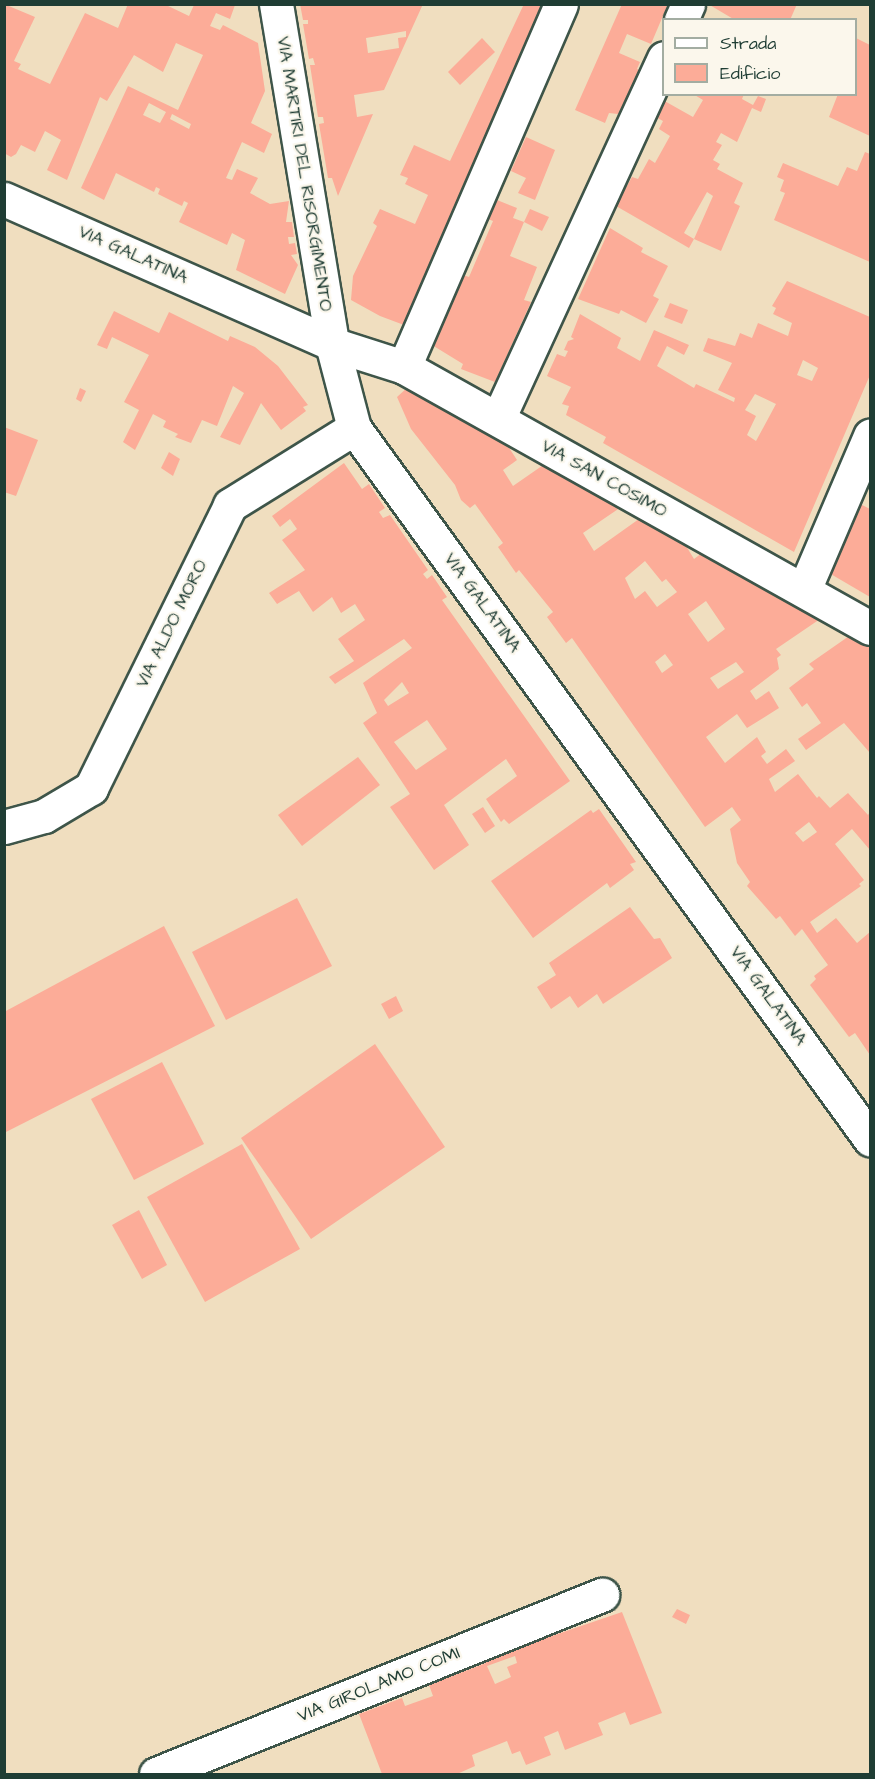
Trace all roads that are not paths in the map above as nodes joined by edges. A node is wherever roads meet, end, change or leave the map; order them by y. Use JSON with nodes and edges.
{"nodes":[{"id":1,"x":276,"y":4,"type":"edge"},
{"id":2,"x":561,"y":4,"type":"edge"},
{"id":3,"x":688,"y":4,"type":"edge"},
{"id":4,"x":682,"y":18,"type":"edge"},
{"id":5,"x":662,"y":60,"type":"edge"},
{"id":6,"x":4,"y":199,"type":"edge"},
{"id":7,"x":332,"y":344,"type":"junction"},
{"id":8,"x":404,"y":367,"type":"junction"},
{"id":9,"x":498,"y":419,"type":"junction"},
{"id":10,"x":354,"y":428,"type":"junction"},
{"id":11,"x":870,"y":436,"type":"edge"},
{"id":12,"x":804,"y":590,"type":"junction"},
{"id":13,"x":870,"y":628,"type":"edge"},
{"id":14,"x":4,"y":827,"type":"edge"},
{"id":15,"x":870,"y":1139,"type":"edge"},
{"id":16,"x":602,"y":1595,"type":"dead end"},
{"id":17,"x":156,"y":1774,"type":"edge"}],
"edges":[{"from":1,"to":7,"type":"street","name":"VIA MARTIRI DEL RISORGIMENTO"},
{"from":2,"to":8,"type":"street"},
{"from":3,"to":4,"type":"street"},
{"from":5,"to":9,"type":"street"},
{"from":6,"to":7,"type":"street","name":"VIA GALATINA"},
{"from":7,"to":8,"type":"street","name":"VIA SAN COSIMO"},
{"from":7,"to":10,"type":"street","name":"VIA GALATINA"},
{"from":8,"to":9,"type":"street","name":"VIA SAN COSIMO"},
{"from":9,"to":12,"type":"street","name":"VIA SAN COSIMO"},
{"from":10,"to":14,"type":"street","name":"VIA ALDO MORO"},
{"from":10,"to":15,"type":"street","name":"VIA GALATINA"},
{"from":11,"to":12,"type":"street"},
{"from":12,"to":13,"type":"street","name":"VIA SAN COSIMO"},
{"from":16,"to":17,"type":"street","name":"VIA GIROLAMO COMI"}]}
